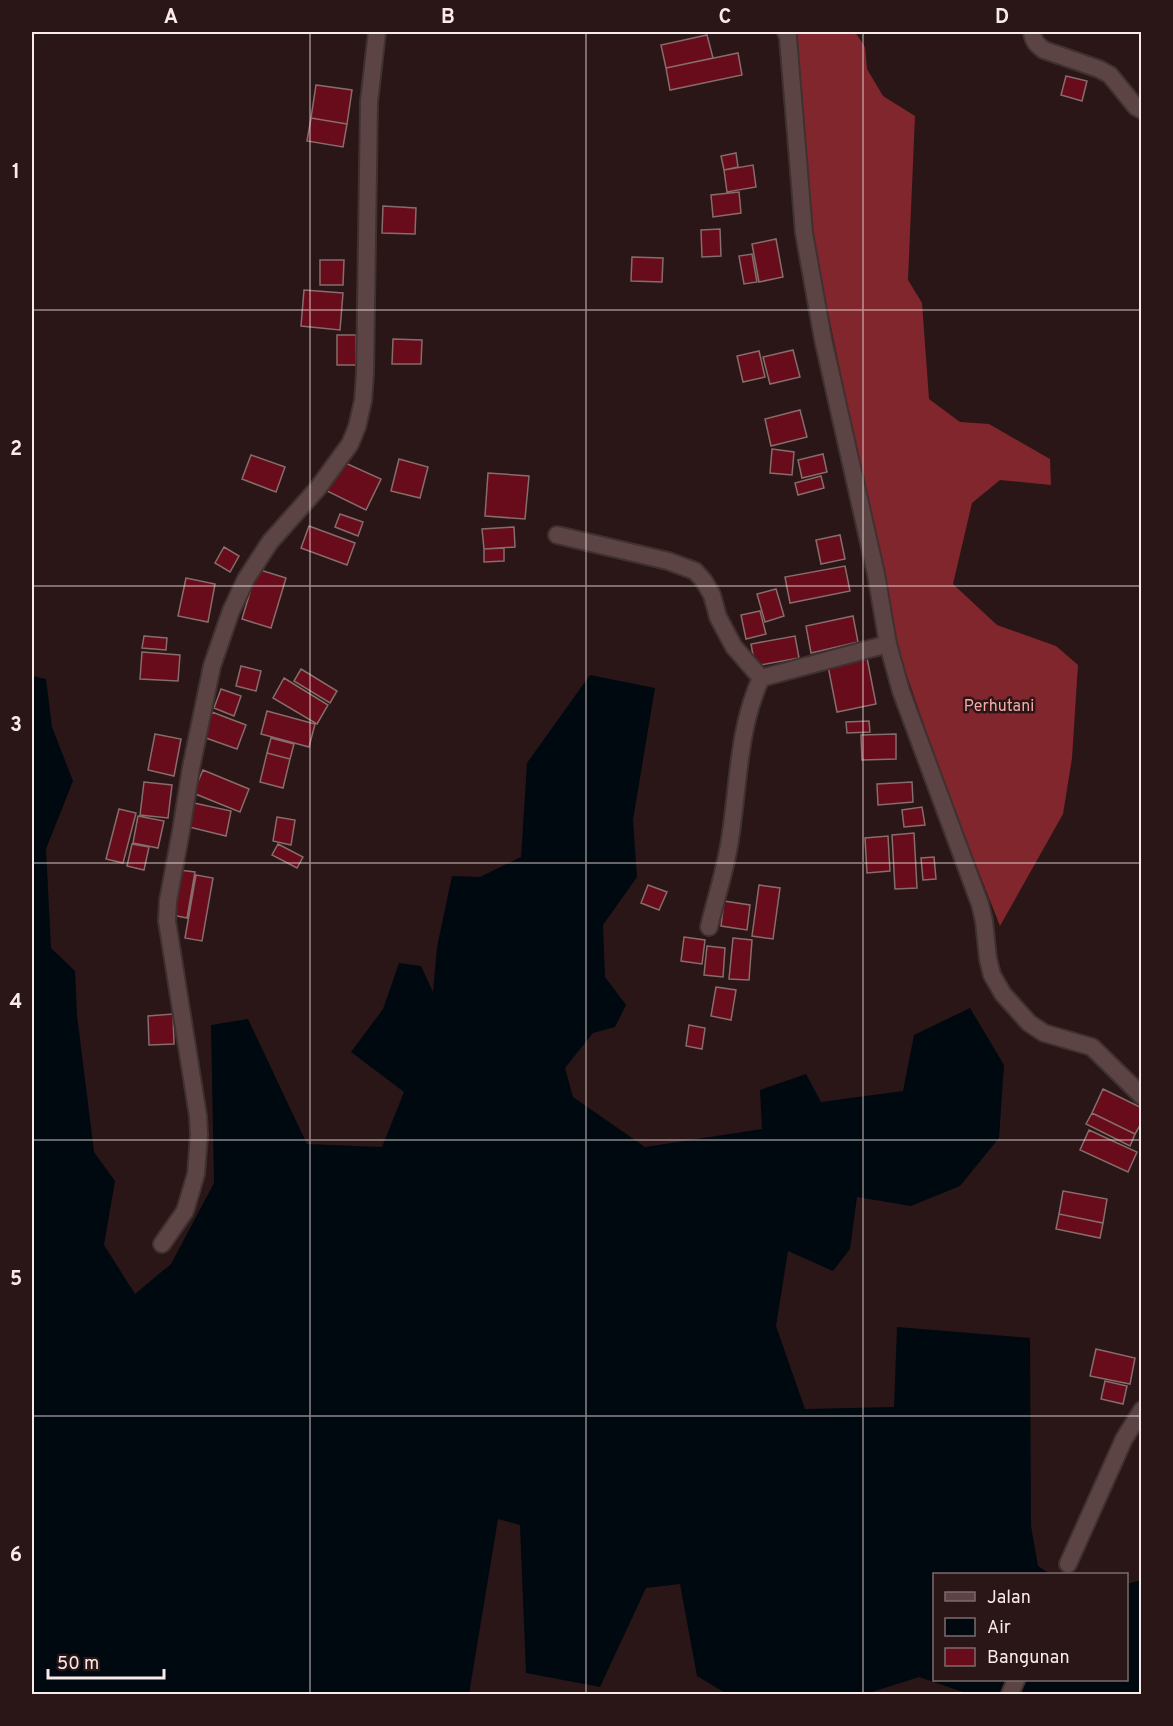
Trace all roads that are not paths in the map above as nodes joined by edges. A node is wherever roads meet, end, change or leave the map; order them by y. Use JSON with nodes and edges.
{"nodes":[{"id":1,"x":377,"y":32,"type":"edge"},
{"id":2,"x":786,"y":32,"type":"edge"},
{"id":3,"x":1032,"y":32,"type":"edge"},
{"id":4,"x":1142,"y":110,"type":"edge"},
{"id":5,"x":557,"y":535,"type":"dead end"},
{"id":6,"x":888,"y":644,"type":"junction"},
{"id":7,"x":761,"y":678,"type":"junction"},
{"id":8,"x":709,"y":927,"type":"dead end"},
{"id":9,"x":1142,"y":1096,"type":"edge"},
{"id":10,"x":162,"y":1244,"type":"dead end"},
{"id":11,"x":1142,"y":1410,"type":"edge"},
{"id":12,"x":1066,"y":1570,"type":"edge"},
{"id":13,"x":1016,"y":1681,"type":"edge"},
{"id":14,"x":1010,"y":1695,"type":"edge"}],
"edges":[{"from":1,"to":10,"type":"street"},
{"from":2,"to":6,"type":"street"},
{"from":3,"to":4,"type":"street"},
{"from":5,"to":7,"type":"street"},
{"from":6,"to":7,"type":"street"},
{"from":6,"to":9,"type":"street"},
{"from":7,"to":8,"type":"street"},
{"from":11,"to":12,"type":"street"},
{"from":13,"to":14,"type":"street"}]}
